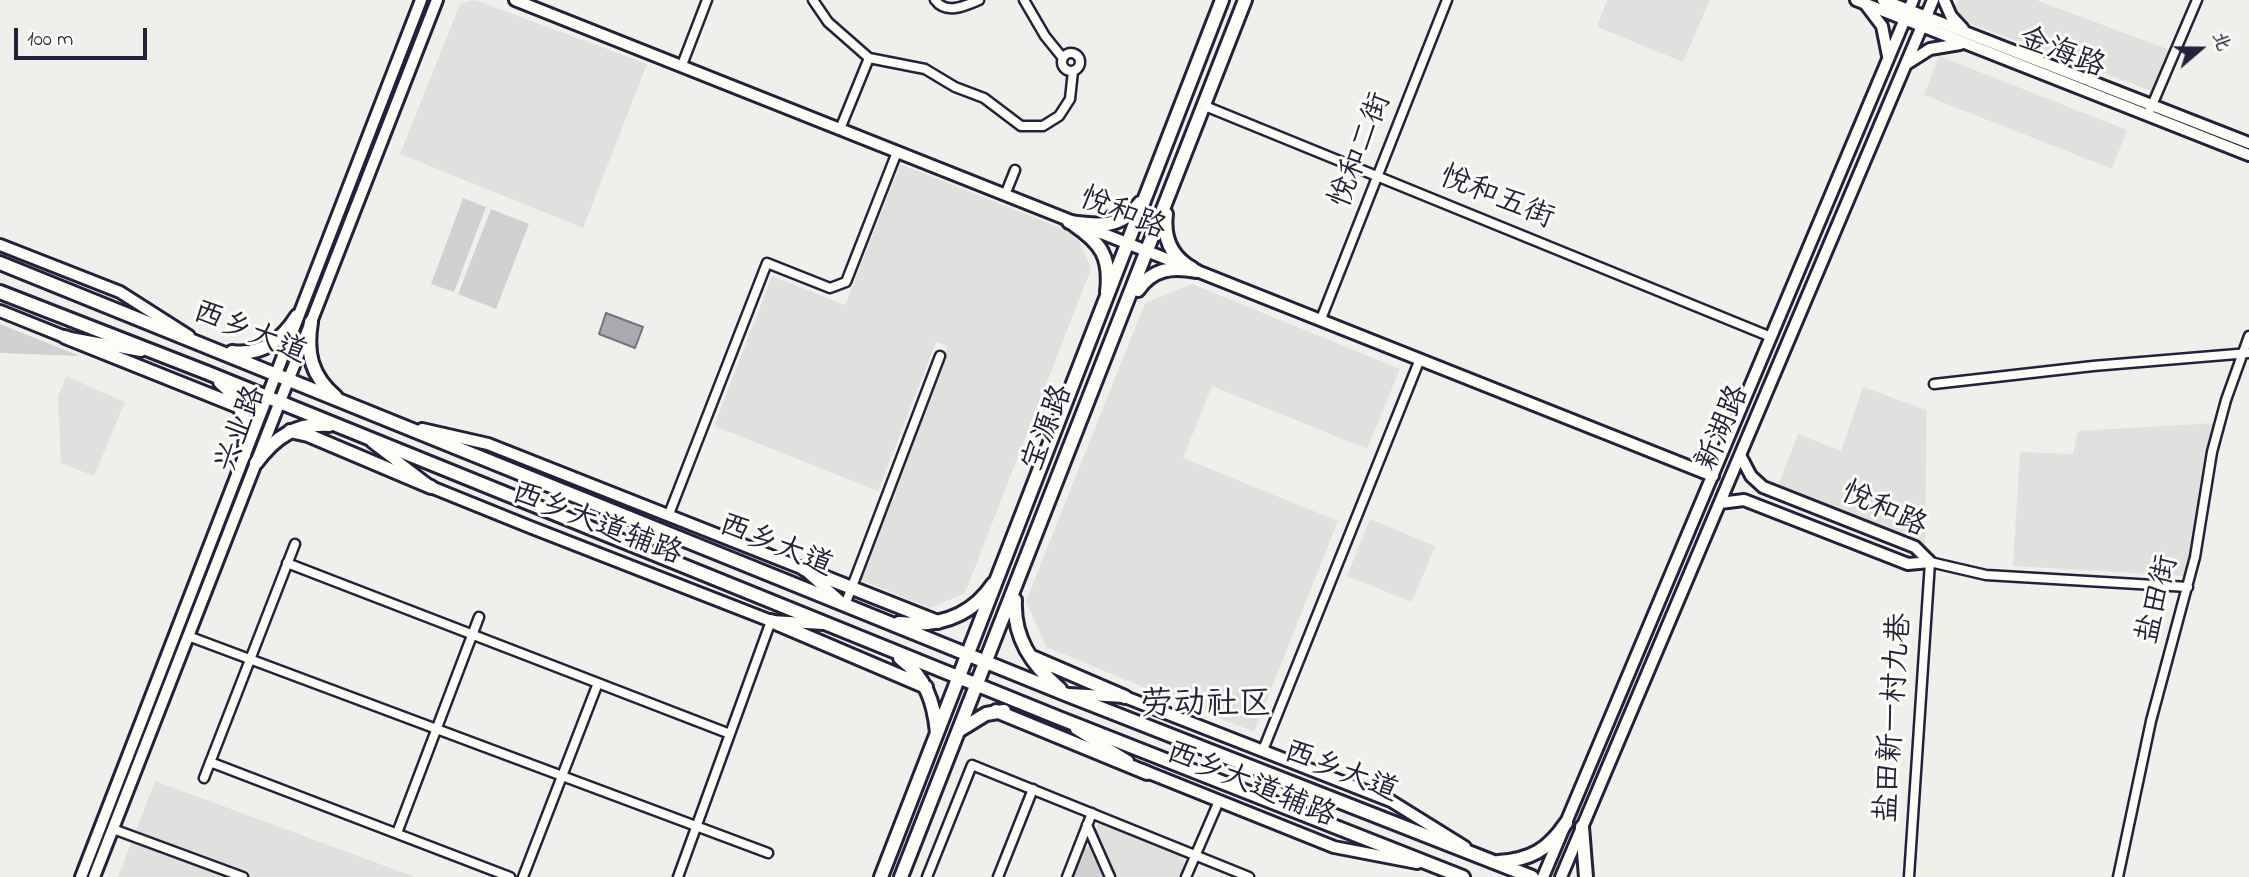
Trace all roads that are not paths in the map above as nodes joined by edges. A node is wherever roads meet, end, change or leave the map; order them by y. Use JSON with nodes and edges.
{"nodes":[{"id":1,"x":421,"y":0,"type":"edge"},
{"id":2,"x":437,"y":0,"type":"edge"},
{"id":3,"x":514,"y":0,"type":"edge"},
{"id":4,"x":707,"y":0,"type":"edge"},
{"id":5,"x":813,"y":0,"type":"edge"},
{"id":6,"x":935,"y":0,"type":"edge"},
{"id":7,"x":979,"y":0,"type":"edge"},
{"id":8,"x":1024,"y":0,"type":"edge"},
{"id":9,"x":1222,"y":0,"type":"edge"},
{"id":10,"x":1245,"y":0,"type":"edge"},
{"id":11,"x":1447,"y":0,"type":"edge"},
{"id":12,"x":1882,"y":0,"type":"edge"},
{"id":13,"x":1933,"y":0,"type":"edge"},
{"id":14,"x":1944,"y":0,"type":"edge"},
{"id":15,"x":2197,"y":0,"type":"edge"},
{"id":16,"x":1860,"y":2,"type":"edge"},
{"id":17,"x":1909,"y":10,"type":"edge"},
{"id":18,"x":1924,"y":22,"type":"junction"},
{"id":19,"x":1970,"y":34,"type":"junction"},
{"id":20,"x":1962,"y":43,"type":"junction"},
{"id":21,"x":1062,"y":57,"type":"junction"},
{"id":22,"x":869,"y":58,"type":"junction"},
{"id":23,"x":1889,"y":59,"type":"junction"},
{"id":24,"x":682,"y":65,"type":"junction"},
{"id":25,"x":1906,"y":65,"type":"junction"},
{"id":26,"x":1073,"y":71,"type":"junction"},
{"id":27,"x":1205,"y":106,"type":"junction"},
{"id":28,"x":2150,"y":110,"type":"junction"},
{"id":29,"x":840,"y":129,"type":"junction"},
{"id":30,"x":2249,"y":143,"type":"edge"},
{"id":31,"x":897,"y":152,"type":"junction"},
{"id":32,"x":2249,"y":155,"type":"edge"},
{"id":33,"x":1015,"y":170,"type":"dead end"},
{"id":34,"x":1378,"y":176,"type":"junction"},
{"id":35,"x":1152,"y":182,"type":"junction"},
{"id":36,"x":1004,"y":195,"type":"junction"},
{"id":37,"x":1169,"y":199,"type":"junction"},
{"id":38,"x":1069,"y":222,"type":"junction"},
{"id":39,"x":0,"y":245,"type":"edge"},
{"id":40,"x":1128,"y":245,"type":"junction"},
{"id":41,"x":1147,"y":253,"type":"junction"},
{"id":42,"x":0,"y":263,"type":"edge"},
{"id":43,"x":1196,"y":271,"type":"junction"},
{"id":44,"x":0,"y":292,"type":"edge"},
{"id":45,"x":1105,"y":307,"type":"junction"},
{"id":46,"x":0,"y":311,"type":"edge"},
{"id":47,"x":297,"y":316,"type":"junction"},
{"id":48,"x":1321,"y":319,"type":"junction"},
{"id":49,"x":1121,"y":321,"type":"junction"},
{"id":50,"x":311,"y":322,"type":"junction"},
{"id":51,"x":2249,"y":336,"type":"edge"},
{"id":52,"x":65,"y":337,"type":"junction"},
{"id":53,"x":1771,"y":337,"type":"junction"},
{"id":54,"x":197,"y":342,"type":"junction"},
{"id":55,"x":217,"y":350,"type":"junction"},
{"id":56,"x":155,"y":353,"type":"junction"},
{"id":57,"x":2245,"y":353,"type":"edge"},
{"id":58,"x":940,"y":356,"type":"dead end"},
{"id":59,"x":1420,"y":359,"type":"junction"},
{"id":60,"x":208,"y":373,"type":"junction"},
{"id":61,"x":283,"y":377,"type":"junction"},
{"id":62,"x":1934,"y":384,"type":"dead end"},
{"id":63,"x":274,"y":400,"type":"junction"},
{"id":64,"x":344,"y":404,"type":"junction"},
{"id":65,"x":240,"y":407,"type":"junction"},
{"id":66,"x":395,"y":423,"type":"junction"},
{"id":67,"x":342,"y":428,"type":"junction"},
{"id":68,"x":290,"y":431,"type":"junction"},
{"id":69,"x":364,"y":436,"type":"junction"},
{"id":70,"x":244,"y":455,"type":"junction"},
{"id":71,"x":1741,"y":455,"type":"junction"},
{"id":72,"x":256,"y":463,"type":"junction"},
{"id":73,"x":1713,"y":475,"type":"junction"},
{"id":74,"x":430,"y":487,"type":"junction"},
{"id":75,"x":1720,"y":503,"type":"junction"},
{"id":76,"x":669,"y":514,"type":"junction"},
{"id":77,"x":295,"y":544,"type":"dead end"},
{"id":78,"x":1930,"y":562,"type":"junction"},
{"id":79,"x":287,"y":563,"type":"junction"},
{"id":80,"x":804,"y":569,"type":"junction"},
{"id":81,"x":1003,"y":569,"type":"junction"},
{"id":82,"x":1021,"y":575,"type":"junction"},
{"id":83,"x":2188,"y":587,"type":"junction"},
{"id":84,"x":852,"y":588,"type":"junction"},
{"id":85,"x":845,"y":605,"type":"junction"},
{"id":86,"x":479,"y":617,"type":"dead end"},
{"id":87,"x":771,"y":621,"type":"junction"},
{"id":88,"x":887,"y":621,"type":"junction"},
{"id":89,"x":938,"y":622,"type":"junction"},
{"id":90,"x":826,"y":624,"type":"junction"},
{"id":91,"x":472,"y":635,"type":"junction"},
{"id":92,"x":188,"y":636,"type":"junction"},
{"id":93,"x":883,"y":646,"type":"junction"},
{"id":94,"x":969,"y":654,"type":"junction"},
{"id":95,"x":1030,"y":656,"type":"junction"},
{"id":96,"x":250,"y":659,"type":"junction"},
{"id":97,"x":987,"y":662,"type":"junction"},
{"id":98,"x":960,"y":678,"type":"junction"},
{"id":99,"x":598,"y":683,"type":"junction"},
{"id":100,"x":978,"y":685,"type":"junction"},
{"id":101,"x":926,"y":687,"type":"junction"},
{"id":102,"x":1065,"y":694,"type":"junction"},
{"id":103,"x":1125,"y":697,"type":"junction"},
{"id":104,"x":996,"y":711,"type":"junction"},
{"id":105,"x":1059,"y":718,"type":"junction"},
{"id":106,"x":437,"y":729,"type":"junction"},
{"id":107,"x":960,"y":730,"type":"junction"},
{"id":108,"x":730,"y":734,"type":"junction"},
{"id":109,"x":937,"y":736,"type":"junction"},
{"id":110,"x":1263,"y":750,"type":"junction"},
{"id":111,"x":928,"y":759,"type":"junction"},
{"id":112,"x":210,"y":762,"type":"junction"},
{"id":113,"x":945,"y":766,"type":"junction"},
{"id":114,"x":1147,"y":773,"type":"junction"},
{"id":115,"x":562,"y":776,"type":"junction"},
{"id":116,"x":204,"y":778,"type":"dead end"},
{"id":117,"x":1033,"y":789,"type":"junction"},
{"id":118,"x":1219,"y":801,"type":"junction"},
{"id":119,"x":1092,"y":813,"type":"junction"},
{"id":120,"x":1566,"y":823,"type":"junction"},
{"id":121,"x":1087,"y":825,"type":"junction"},
{"id":122,"x":696,"y":826,"type":"junction"},
{"id":123,"x":1582,"y":827,"type":"junction"},
{"id":124,"x":113,"y":829,"type":"junction"},
{"id":125,"x":397,"y":833,"type":"junction"},
{"id":126,"x":768,"y":853,"type":"dead end"},
{"id":127,"x":1195,"y":855,"type":"junction"},
{"id":128,"x":1488,"y":860,"type":"junction"},
{"id":129,"x":1436,"y":866,"type":"junction"},
{"id":130,"x":81,"y":877,"type":"edge"},
{"id":131,"x":94,"y":877,"type":"edge"},
{"id":132,"x":243,"y":877,"type":"edge"},
{"id":133,"x":510,"y":877,"type":"edge"},
{"id":134,"x":523,"y":877,"type":"edge"},
{"id":135,"x":678,"y":877,"type":"edge"},
{"id":136,"x":881,"y":877,"type":"edge"},
{"id":137,"x":901,"y":877,"type":"edge"},
{"id":138,"x":927,"y":877,"type":"edge"},
{"id":139,"x":999,"y":877,"type":"edge"},
{"id":140,"x":1066,"y":877,"type":"edge"},
{"id":141,"x":1110,"y":877,"type":"edge"},
{"id":142,"x":1186,"y":877,"type":"edge"},
{"id":143,"x":1249,"y":877,"type":"edge"},
{"id":144,"x":1463,"y":877,"type":"edge"},
{"id":145,"x":1532,"y":877,"type":"edge"},
{"id":146,"x":1543,"y":877,"type":"edge"},
{"id":147,"x":1561,"y":877,"type":"edge"},
{"id":148,"x":1586,"y":877,"type":"edge"},
{"id":149,"x":1909,"y":877,"type":"edge"},
{"id":150,"x":2118,"y":877,"type":"edge"}],
"edges":[{"from":1,"to":47,"type":"street","name":"兴业路"},
{"from":2,"to":50,"type":"street","name":"兴业路"},
{"from":3,"to":24,"type":"street","name":"悦和路"},
{"from":4,"to":24,"type":"street"},
{"from":5,"to":22,"type":"street"},
{"from":6,"to":7,"type":"street"},
{"from":8,"to":21,"type":"street"},
{"from":9,"to":35,"type":"main road","name":"宝源路"},
{"from":10,"to":27,"type":"main road","name":"宝源路"},
{"from":11,"to":34,"type":"street","name":"悦和二街"},
{"from":12,"to":17,"type":"street","name":"金海路"},
{"from":13,"to":18,"type":"street","name":"新湖路"},
{"from":14,"to":19,"type":"street"},
{"from":15,"to":28,"type":"street"},
{"from":16,"to":17,"type":"street","name":"金海路"},
{"from":16,"to":23,"type":"street"},
{"from":17,"to":18,"type":"street","name":"金海路"},
{"from":17,"to":23,"type":"street","name":"新湖路"},
{"from":18,"to":19,"type":"street","name":"金海路"},
{"from":18,"to":20,"type":"street","name":"金海路"},
{"from":18,"to":25,"type":"street","name":"新湖路"},
{"from":19,"to":28,"type":"street","name":"金海路"},
{"from":20,"to":25,"type":"street"},
{"from":20,"to":28,"type":"street","name":"金海路"},
{"from":21,"to":26,"type":"street"},
{"from":21,"to":26,"type":"street"},
{"from":22,"to":26,"type":"street"},
{"from":22,"to":29,"type":"street"},
{"from":23,"to":53,"type":"street","name":"新湖路"},
{"from":24,"to":29,"type":"street","name":"悦和路"},
{"from":25,"to":71,"type":"street","name":"新湖路"},
{"from":27,"to":34,"type":"street","name":"悦和五街"},
{"from":27,"to":37,"type":"main road","name":"宝源路"},
{"from":28,"to":30,"type":"street","name":"金海路"},
{"from":28,"to":32,"type":"street","name":"金海路"},
{"from":29,"to":31,"type":"street","name":"悦和路"},
{"from":31,"to":36,"type":"street","name":"悦和路"},
{"from":31,"to":76,"type":"street"},
{"from":33,"to":36,"type":"street"},
{"from":34,"to":48,"type":"street","name":"悦和二街"},
{"from":34,"to":53,"type":"street","name":"悦和五街"},
{"from":35,"to":38,"type":"main road"},
{"from":35,"to":40,"type":"main road","name":"宝源路"},
{"from":36,"to":38,"type":"street","name":"悦和路"},
{"from":37,"to":41,"type":"main road","name":"宝源路"},
{"from":37,"to":43,"type":"main road"},
{"from":38,"to":40,"type":"street","name":"悦和路"},
{"from":38,"to":45,"type":"main road"},
{"from":39,"to":54,"type":"street"},
{"from":40,"to":41,"type":"street","name":"悦和路"},
{"from":40,"to":45,"type":"main road","name":"宝源路"},
{"from":41,"to":43,"type":"street","name":"悦和路"},
{"from":41,"to":49,"type":"main road","name":"宝源路"},
{"from":42,"to":54,"type":"main road","name":"西乡大道"},
{"from":43,"to":48,"type":"street","name":"悦和路"},
{"from":43,"to":49,"type":"main road"},
{"from":44,"to":56,"type":"main road","name":"西乡大道"},
{"from":45,"to":81,"type":"main road","name":"宝源路"},
{"from":46,"to":52,"type":"street"},
{"from":47,"to":55,"type":"main road"},
{"from":47,"to":61,"type":"street","name":"兴业路"},
{"from":48,"to":59,"type":"street","name":"悦和路"},
{"from":49,"to":82,"type":"main road","name":"宝源路"},
{"from":50,"to":61,"type":"street","name":"兴业路"},
{"from":50,"to":64,"type":"main road"},
{"from":51,"to":57,"type":"street","name":"盐田街"},
{"from":52,"to":56,"type":"street"},
{"from":52,"to":65,"type":"main road"},
{"from":53,"to":73,"type":"street","name":"新湖路"},
{"from":54,"to":55,"type":"main road","name":"西乡大道"},
{"from":55,"to":61,"type":"main road","name":"西乡大道"},
{"from":56,"to":60,"type":"main road","name":"西乡大道"},
{"from":57,"to":62,"type":"street"},
{"from":57,"to":83,"type":"street","name":"盐田街"},
{"from":58,"to":84,"type":"street"},
{"from":59,"to":73,"type":"street","name":"悦和路"},
{"from":59,"to":110,"type":"street"},
{"from":60,"to":63,"type":"main road","name":"西乡大道"},
{"from":60,"to":65,"type":"main road"},
{"from":61,"to":63,"type":"street","name":"兴业路"},
{"from":61,"to":64,"type":"main road","name":"西乡大道"},
{"from":63,"to":67,"type":"main road","name":"西乡大道"},
{"from":63,"to":70,"type":"street","name":"兴业路"},
{"from":63,"to":72,"type":"street","name":"兴业路"},
{"from":64,"to":66,"type":"main road","name":"西乡大道"},
{"from":65,"to":70,"type":"main road"},
{"from":66,"to":76,"type":"street","name":"西乡大道辅路"},
{"from":66,"to":85,"type":"main road","name":"西乡大道"},
{"from":67,"to":68,"type":"main road"},
{"from":67,"to":69,"type":"main road","name":"西乡大道"},
{"from":68,"to":72,"type":"main road"},
{"from":68,"to":74,"type":"main road"},
{"from":69,"to":74,"type":"street","name":"西乡大道辅路"},
{"from":69,"to":90,"type":"main road","name":"西乡大道"},
{"from":70,"to":130,"type":"street","name":"兴业路"},
{"from":71,"to":75,"type":"street","name":"新湖路"},
{"from":71,"to":78,"type":"street","name":"悦和路"},
{"from":72,"to":92,"type":"street","name":"兴业路"},
{"from":73,"to":120,"type":"street","name":"新湖路"},
{"from":74,"to":87,"type":"street","name":"西乡大道辅路"},
{"from":75,"to":78,"type":"street","name":"悦和路"},
{"from":75,"to":123,"type":"street","name":"新湖路"},
{"from":76,"to":80,"type":"street","name":"西乡大道辅路"},
{"from":77,"to":79,"type":"street"},
{"from":78,"to":83,"type":"street"},
{"from":78,"to":149,"type":"street","name":"盐田新一村九巷"},
{"from":79,"to":91,"type":"street"},
{"from":79,"to":96,"type":"street"},
{"from":80,"to":84,"type":"main road"},
{"from":80,"to":85,"type":"street","name":"西乡大道辅路"},
{"from":81,"to":89,"type":"main road"},
{"from":81,"to":94,"type":"main road","name":"宝源路"},
{"from":82,"to":95,"type":"main road"},
{"from":82,"to":97,"type":"main road","name":"宝源路"},
{"from":83,"to":150,"type":"street","name":"盐田街"},
{"from":84,"to":85,"type":"street"},
{"from":84,"to":89,"type":"main road"},
{"from":85,"to":88,"type":"main road","name":"西乡大道"},
{"from":86,"to":91,"type":"street"},
{"from":87,"to":90,"type":"street","name":"西乡大道辅路"},
{"from":87,"to":101,"type":"main road"},
{"from":87,"to":108,"type":"street"},
{"from":88,"to":89,"type":"main road"},
{"from":88,"to":94,"type":"main road","name":"西乡大道"},
{"from":90,"to":93,"type":"main road","name":"西乡大道"},
{"from":91,"to":99,"type":"street"},
{"from":91,"to":106,"type":"street"},
{"from":92,"to":96,"type":"street"},
{"from":92,"to":124,"type":"street","name":"兴业路"},
{"from":93,"to":98,"type":"main road","name":"西乡大道"},
{"from":93,"to":101,"type":"main road"},
{"from":94,"to":97,"type":"main road","name":"西乡大道"},
{"from":94,"to":98,"type":"main road","name":"宝源路"},
{"from":95,"to":102,"type":"main road"},
{"from":95,"to":103,"type":"main road"},
{"from":96,"to":106,"type":"street"},
{"from":96,"to":112,"type":"street"},
{"from":97,"to":100,"type":"main road","name":"宝源路"},
{"from":97,"to":102,"type":"main road","name":"西乡大道"},
{"from":98,"to":100,"type":"main road","name":"西乡大道"},
{"from":98,"to":109,"type":"main road","name":"宝源路"},
{"from":99,"to":108,"type":"street"},
{"from":99,"to":115,"type":"street"},
{"from":100,"to":105,"type":"main road","name":"西乡大道"},
{"from":100,"to":107,"type":"main road","name":"宝源路"},
{"from":101,"to":109,"type":"main road"},
{"from":102,"to":103,"type":"street","name":"西乡大道辅路"},
{"from":102,"to":128,"type":"main road","name":"西乡大道"},
{"from":103,"to":110,"type":"street","name":"西乡大道辅路"},
{"from":104,"to":105,"type":"main road"},
{"from":104,"to":107,"type":"main road"},
{"from":104,"to":114,"type":"main road"},
{"from":105,"to":114,"type":"street","name":"西乡大道辅路"},
{"from":105,"to":129,"type":"main road","name":"西乡大道"},
{"from":106,"to":115,"type":"street"},
{"from":106,"to":125,"type":"street"},
{"from":107,"to":113,"type":"main road","name":"宝源路"},
{"from":108,"to":122,"type":"street"},
{"from":109,"to":111,"type":"main road","name":"宝源路"},
{"from":110,"to":128,"type":"street","name":"西乡大道辅路"},
{"from":111,"to":113,"type":"main road"},
{"from":111,"to":136,"type":"main road","name":"宝源路"},
{"from":112,"to":116,"type":"street"},
{"from":112,"to":125,"type":"street"},
{"from":113,"to":137,"type":"main road","name":"宝源路"},
{"from":114,"to":118,"type":"street","name":"西乡大道辅路"},
{"from":115,"to":122,"type":"street"},
{"from":115,"to":134,"type":"street"},
{"from":117,"to":119,"type":"street"},
{"from":117,"to":138,"type":"street"},
{"from":117,"to":139,"type":"street"},
{"from":118,"to":127,"type":"street"},
{"from":118,"to":129,"type":"street","name":"西乡大道辅路"},
{"from":119,"to":121,"type":"street"},
{"from":119,"to":127,"type":"street"},
{"from":120,"to":128,"type":"main road"},
{"from":120,"to":146,"type":"street","name":"新湖路"},
{"from":121,"to":140,"type":"street"},
{"from":121,"to":141,"type":"street"},
{"from":122,"to":126,"type":"street"},
{"from":122,"to":135,"type":"street"},
{"from":123,"to":147,"type":"street","name":"新湖路"},
{"from":123,"to":148,"type":"main road"},
{"from":124,"to":131,"type":"street","name":"兴业路"},
{"from":124,"to":132,"type":"street"},
{"from":125,"to":133,"type":"street"},
{"from":127,"to":142,"type":"street"},
{"from":127,"to":143,"type":"street"},
{"from":128,"to":145,"type":"main road","name":"西乡大道"},
{"from":129,"to":144,"type":"main road","name":"西乡大道"}]}
